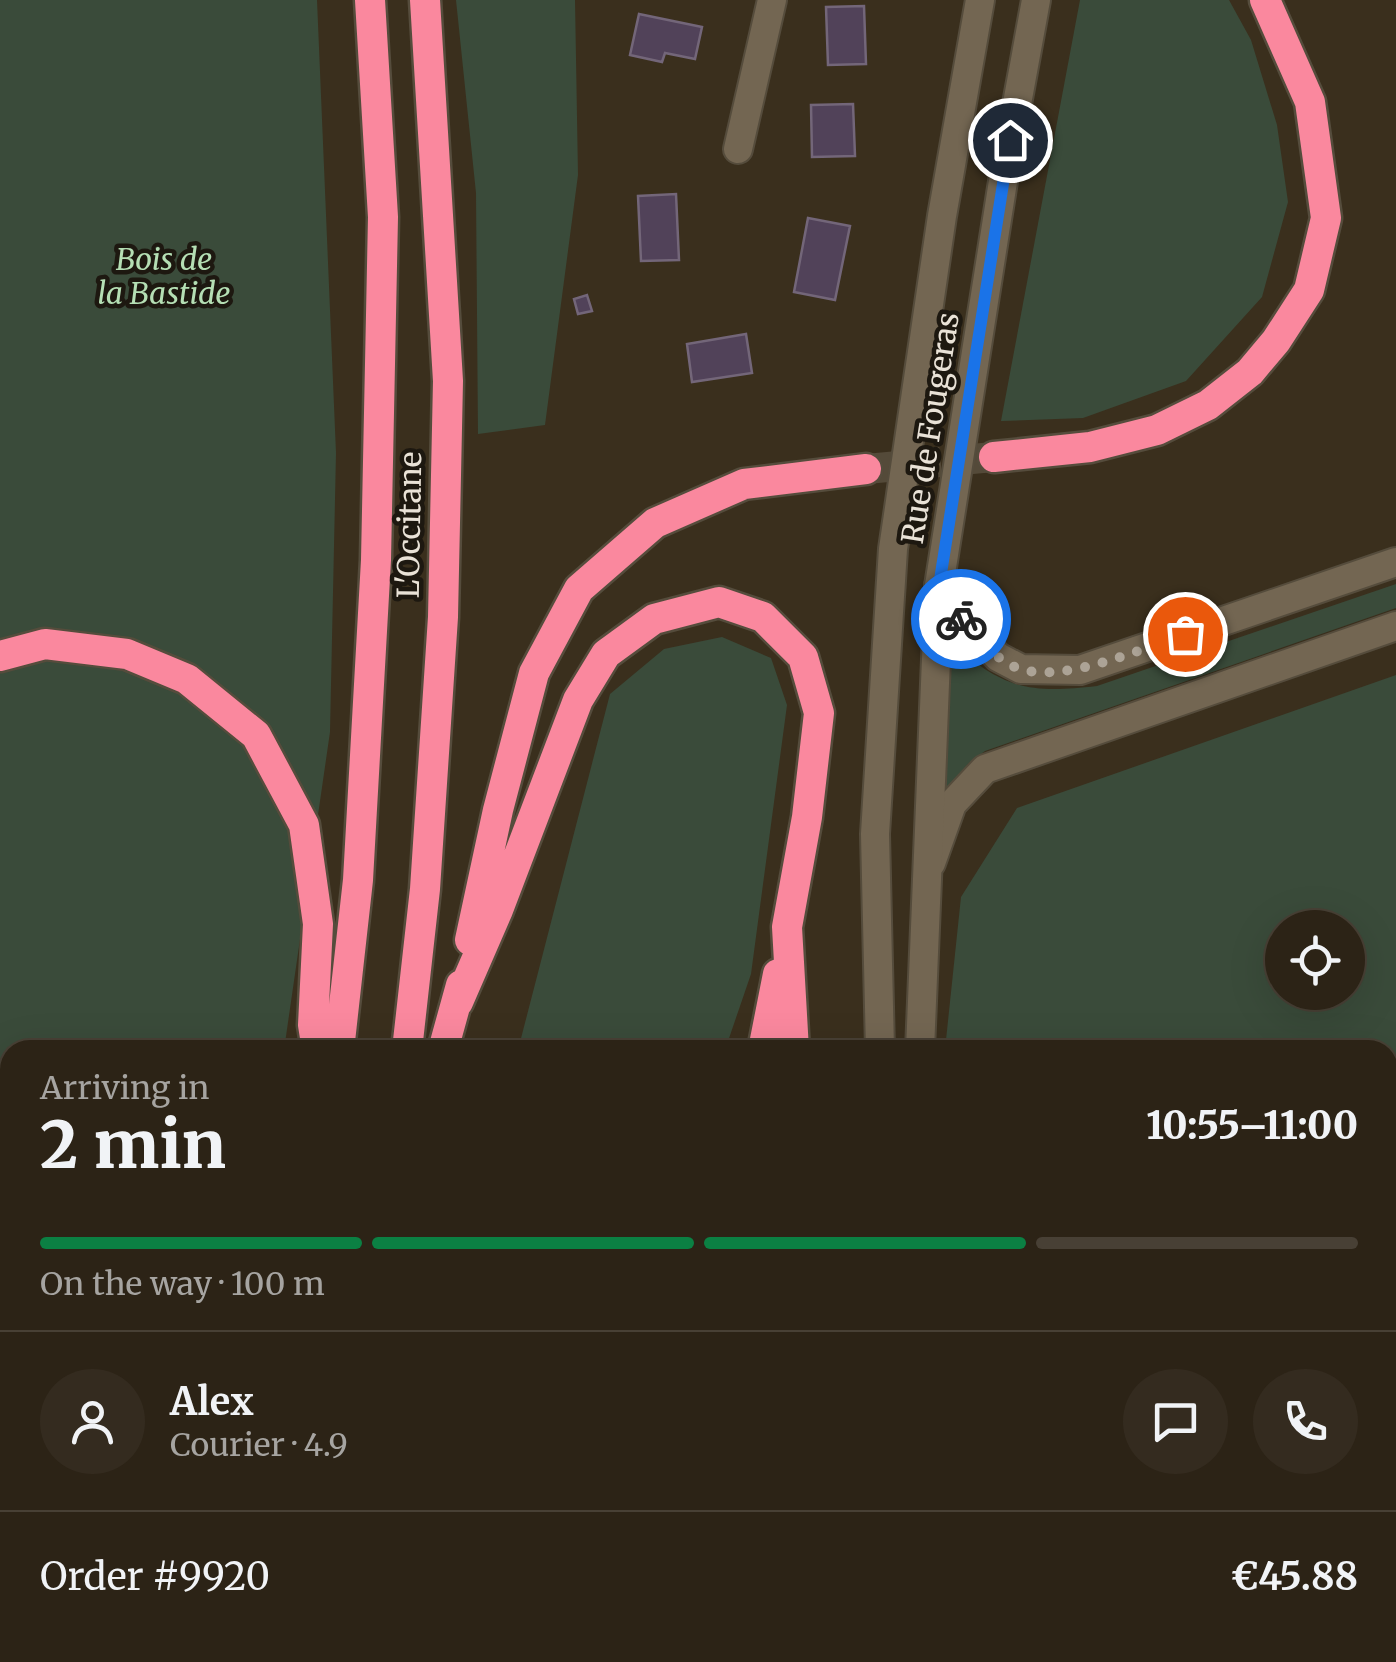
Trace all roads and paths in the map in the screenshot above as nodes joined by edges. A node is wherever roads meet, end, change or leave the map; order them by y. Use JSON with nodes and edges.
{"nodes":[{"id":1,"x":370,"y":0,"type":"edge"},
{"id":2,"x":425,"y":0,"type":"edge"},
{"id":3,"x":772,"y":0,"type":"edge"},
{"id":4,"x":980,"y":0,"type":"edge"},
{"id":5,"x":1036,"y":0,"type":"edge"},
{"id":6,"x":1264,"y":0,"type":"edge"},
{"id":7,"x":738,"y":149,"type":"dead end"},
{"id":8,"x":994,"y":457,"type":"tunnel mouth"},
{"id":9,"x":866,"y":469,"type":"tunnel mouth"},
{"id":10,"x":1396,"y":562,"type":"edge"},
{"id":11,"x":939,"y":586,"type":"junction"},
{"id":12,"x":1396,"y":626,"type":"edge"},
{"id":13,"x":0,"y":656,"type":"edge"},
{"id":14,"x":924,"y":884,"type":"junction"},
{"id":15,"x":787,"y":927,"type":"junction"},
{"id":16,"x":458,"y":1002,"type":"junction"},
{"id":17,"x":315,"y":1040,"type":"edge"},
{"id":18,"x":341,"y":1040,"type":"edge"},
{"id":19,"x":409,"y":1040,"type":"edge"},
{"id":20,"x":447,"y":1040,"type":"edge"},
{"id":21,"x":765,"y":1040,"type":"edge"},
{"id":22,"x":793,"y":1040,"type":"edge"},
{"id":23,"x":880,"y":1040,"type":"edge"},
{"id":24,"x":920,"y":1040,"type":"edge"}],
"edges":[{"from":1,"to":18,"type":"highway","name":"L'Occitane"},
{"from":2,"to":19,"type":"highway","name":"L'Occitane"},
{"from":3,"to":7,"type":"main road"},
{"from":4,"to":23,"type":"main road","name":"Rue de Fougeras"},
{"from":5,"to":11,"type":"main road","name":"Rue de Fougeras"},
{"from":6,"to":8,"type":"highway"},
{"from":9,"to":16,"type":"highway"},
{"from":10,"to":11,"type":"main road"},
{"from":11,"to":14,"type":"main road","name":"Rue de Fougeras"},
{"from":12,"to":14,"type":"main road"},
{"from":13,"to":17,"type":"highway"},
{"from":14,"to":24,"type":"main road","name":"Rue de Fougeras"},
{"from":15,"to":16,"type":"highway"},
{"from":15,"to":21,"type":"highway"},
{"from":15,"to":22,"type":"highway"},
{"from":16,"to":20,"type":"highway"}]}
